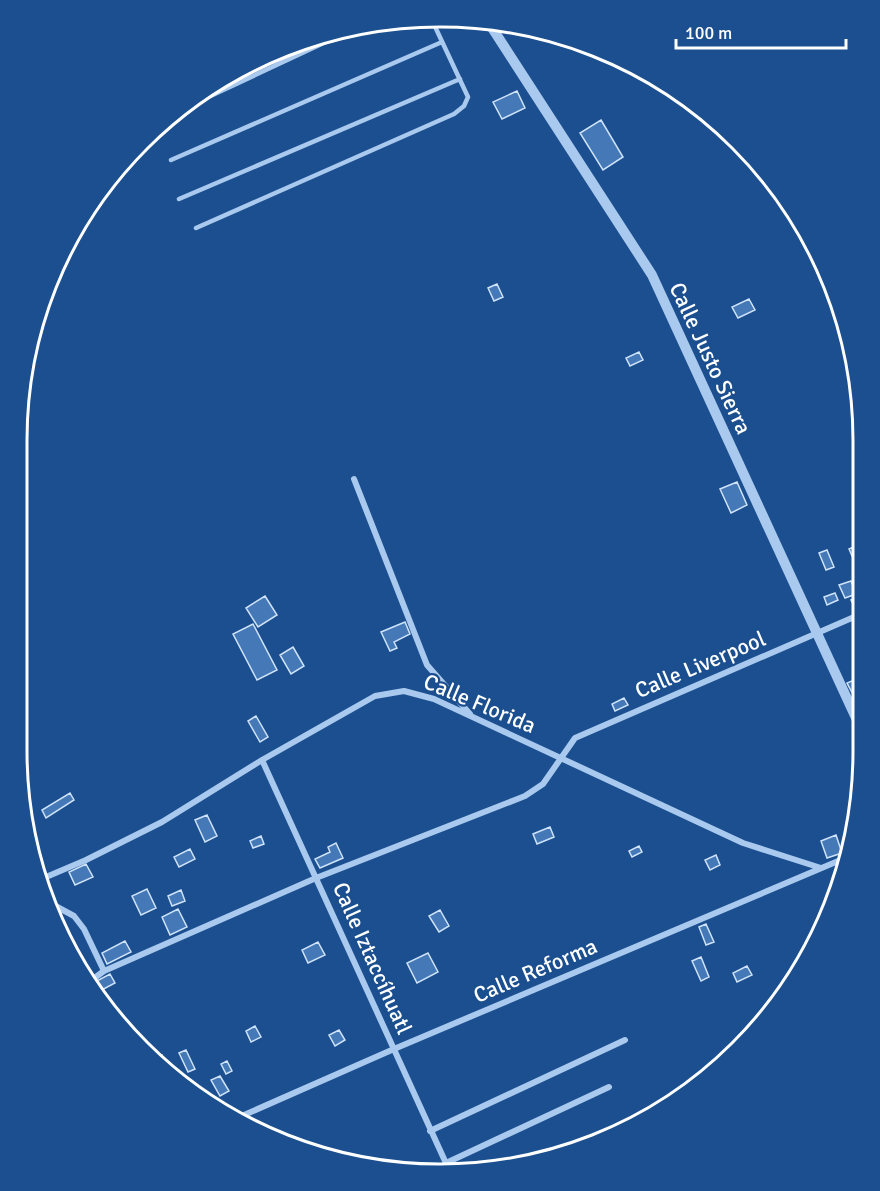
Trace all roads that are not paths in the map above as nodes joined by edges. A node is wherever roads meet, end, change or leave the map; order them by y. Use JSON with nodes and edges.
{"nodes":[{"id":1,"x":436,"y":27,"type":"edge"},
{"id":2,"x":495,"y":31,"type":"edge"},
{"id":3,"x":442,"y":42,"type":"junction"},
{"id":4,"x":318,"y":46,"type":"edge"},
{"id":5,"x":460,"y":79,"type":"junction"},
{"id":6,"x":218,"y":92,"type":"edge"},
{"id":7,"x":171,"y":160,"type":"dead end"},
{"id":8,"x":179,"y":200,"type":"dead end"},
{"id":9,"x":196,"y":228,"type":"dead end"},
{"id":10,"x":354,"y":479,"type":"dead end"},
{"id":11,"x":853,"y":618,"type":"edge"},
{"id":12,"x":816,"y":634,"type":"junction"},
{"id":13,"x":853,"y":712,"type":"edge"},
{"id":14,"x":472,"y":717,"type":"junction"},
{"id":15,"x":561,"y":759,"type":"junction"},
{"id":16,"x":262,"y":760,"type":"junction"},
{"id":17,"x":838,"y":861,"type":"edge"},
{"id":18,"x":821,"y":868,"type":"junction"},
{"id":19,"x":47,"y":877,"type":"edge"},
{"id":20,"x":316,"y":878,"type":"junction"},
{"id":21,"x":57,"y":907,"type":"edge"},
{"id":22,"x":104,"y":971,"type":"junction"},
{"id":23,"x":95,"y":977,"type":"edge"},
{"id":24,"x":625,"y":1040,"type":"dead end"},
{"id":25,"x":394,"y":1049,"type":"junction"},
{"id":26,"x":609,"y":1086,"type":"dead end"},
{"id":27,"x":245,"y":1115,"type":"edge"},
{"id":28,"x":430,"y":1131,"type":"junction"},
{"id":29,"x":446,"y":1164,"type":"joint"}],
"edges":[{"from":1,"to":3,"type":"lane"},
{"from":2,"to":12,"type":"street","name":"Calle Justo Sierra"},
{"from":3,"to":5,"type":"lane"},
{"from":3,"to":7,"type":"lane"},
{"from":4,"to":6,"type":"lane"},
{"from":5,"to":8,"type":"lane"},
{"from":5,"to":9,"type":"lane"},
{"from":10,"to":14,"type":"street"},
{"from":11,"to":12,"type":"street","name":"Calle Liverpool"},
{"from":12,"to":13,"type":"street","name":"Calle Justo Sierra"},
{"from":12,"to":15,"type":"street","name":"Calle Liverpool"},
{"from":14,"to":15,"type":"street","name":"Calle Florida"},
{"from":14,"to":16,"type":"street","name":"Calle Florida"},
{"from":15,"to":18,"type":"street","name":"Calle Florida"},
{"from":15,"to":20,"type":"street","name":"Calle Liverpool"},
{"from":16,"to":19,"type":"street","name":"Calle Florida"},
{"from":16,"to":20,"type":"street","name":"Calle Iztaccíhuatl"},
{"from":17,"to":18,"type":"street","name":"Calle Reforma"},
{"from":18,"to":25,"type":"street","name":"Calle Reforma"},
{"from":20,"to":22,"type":"street","name":"Calle Liverpool"},
{"from":20,"to":25,"type":"street","name":"Calle Iztaccíhuatl"},
{"from":21,"to":22,"type":"street"},
{"from":22,"to":23,"type":"street","name":"Calle Liverpool"},
{"from":24,"to":28,"type":"street"},
{"from":25,"to":27,"type":"street","name":"Calle Reforma"},
{"from":25,"to":28,"type":"street","name":"Calle Iztaccíhuatl"},
{"from":26,"to":29,"type":"street"},
{"from":28,"to":29,"type":"street","name":"Calle Iztaccíhuatl"}]}
